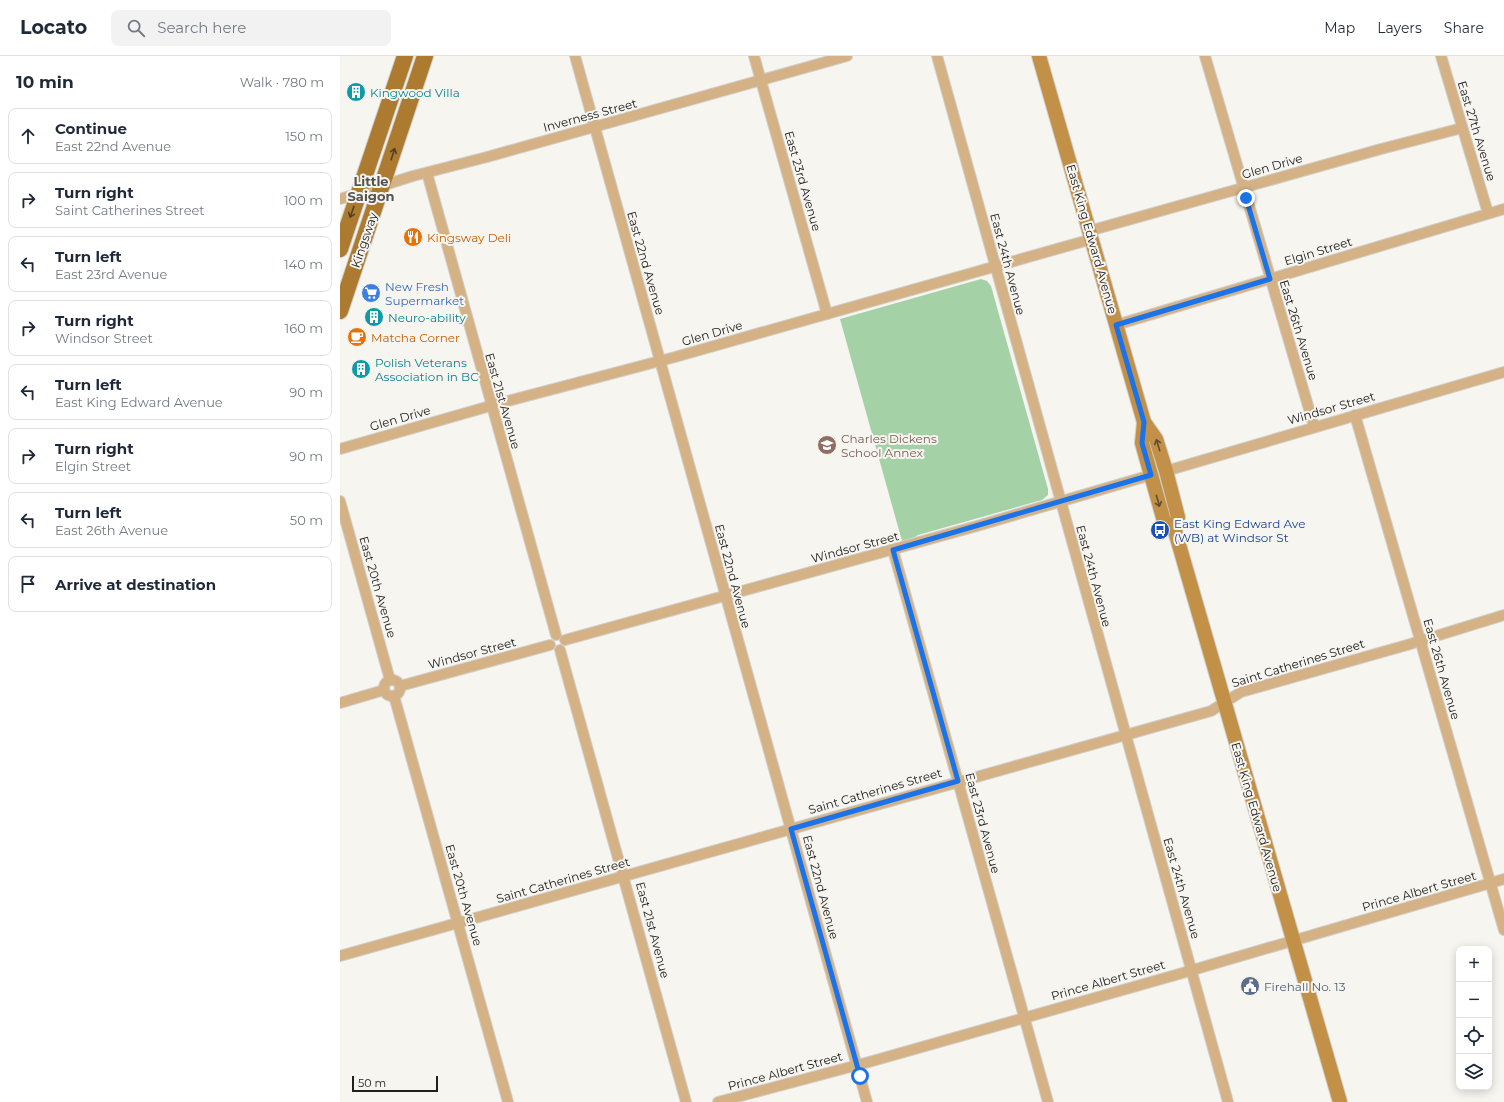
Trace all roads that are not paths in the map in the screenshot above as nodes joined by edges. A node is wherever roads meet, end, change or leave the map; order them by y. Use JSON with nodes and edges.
{"nodes":[{"id":1,"x":405,"y":56,"type":"edge"},
{"id":2,"x":425,"y":56,"type":"edge"},
{"id":3,"x":574,"y":56,"type":"edge"},
{"id":4,"x":754,"y":56,"type":"edge"},
{"id":5,"x":847,"y":56,"type":"edge"},
{"id":6,"x":936,"y":56,"type":"edge"},
{"id":7,"x":1039,"y":56,"type":"edge"},
{"id":8,"x":1205,"y":56,"type":"edge"},
{"id":9,"x":1441,"y":56,"type":"edge"},
{"id":10,"x":761,"y":80,"type":"junction"},
{"id":11,"x":595,"y":127,"type":"junction"},
{"id":12,"x":1462,"y":128,"type":"junction"},
{"id":13,"x":427,"y":173,"type":"junction"},
{"id":14,"x":382,"y":186,"type":"junction"},
{"id":15,"x":1243,"y":188,"type":"junction"},
{"id":16,"x":359,"y":193,"type":"junction"},
{"id":17,"x":340,"y":199,"type":"edge"},
{"id":18,"x":1504,"y":209,"type":"edge"},
{"id":19,"x":1488,"y":213,"type":"junction"},
{"id":20,"x":1090,"y":235,"type":"junction"},
{"id":21,"x":340,"y":249,"type":"edge"},
{"id":22,"x":995,"y":267,"type":"junction"},
{"id":23,"x":1270,"y":279,"type":"junction"},
{"id":24,"x":340,"y":311,"type":"edge"},
{"id":25,"x":827,"y":314,"type":"junction"},
{"id":26,"x":1116,"y":325,"type":"junction"},
{"id":27,"x":661,"y":361,"type":"junction"},
{"id":28,"x":1504,"y":372,"type":"edge"},
{"id":29,"x":492,"y":406,"type":"junction"},
{"id":30,"x":1355,"y":415,"type":"junction"},
{"id":31,"x":1144,"y":422,"type":"junction"},
{"id":32,"x":1314,"y":426,"type":"junction"},
{"id":33,"x":340,"y":449,"type":"edge"},
{"id":34,"x":1166,"y":471,"type":"junction"},
{"id":35,"x":1151,"y":475,"type":"junction"},
{"id":36,"x":340,"y":501,"type":"edge"},
{"id":37,"x":1060,"y":502,"type":"junction"},
{"id":38,"x":1175,"y":531,"type":"junction"},
{"id":39,"x":893,"y":550,"type":"junction"},
{"id":40,"x":726,"y":596,"type":"junction"},
{"id":41,"x":1504,"y":615,"type":"edge"},
{"id":42,"x":556,"y":635,"type":"junction"},
{"id":43,"x":565,"y":640,"type":"junction"},
{"id":44,"x":1420,"y":641,"type":"junction"},
{"id":45,"x":550,"y":645,"type":"junction"},
{"id":46,"x":560,"y":650,"type":"junction"},
{"id":47,"x":390,"y":680,"type":"junction"},
{"id":48,"x":400,"y":686,"type":"junction"},
{"id":49,"x":384,"y":690,"type":"junction"},
{"id":50,"x":394,"y":696,"type":"junction"},
{"id":51,"x":1224,"y":702,"type":"junction"},
{"id":52,"x":340,"y":703,"type":"edge"},
{"id":53,"x":1125,"y":735,"type":"junction"},
{"id":54,"x":958,"y":781,"type":"junction"},
{"id":55,"x":791,"y":829,"type":"junction"},
{"id":56,"x":624,"y":876,"type":"junction"},
{"id":57,"x":1504,"y":879,"type":"edge"},
{"id":58,"x":1490,"y":883,"type":"junction"},
{"id":59,"x":458,"y":923,"type":"junction"},
{"id":60,"x":1504,"y":930,"type":"edge"},
{"id":61,"x":1293,"y":941,"type":"junction"},
{"id":62,"x":340,"y":956,"type":"edge"},
{"id":63,"x":1191,"y":970,"type":"junction"},
{"id":64,"x":1024,"y":1017,"type":"junction"},
{"id":65,"x":857,"y":1065,"type":"junction"},
{"id":66,"x":508,"y":1102,"type":"edge"},
{"id":67,"x":686,"y":1102,"type":"edge"},
{"id":68,"x":718,"y":1102,"type":"edge"},
{"id":69,"x":867,"y":1102,"type":"edge"},
{"id":70,"x":1048,"y":1102,"type":"edge"},
{"id":71,"x":1228,"y":1102,"type":"edge"},
{"id":72,"x":1340,"y":1102,"type":"edge"}],
"edges":[{"from":1,"to":16,"type":"main road","name":"Kingsway"},
{"from":14,"to":2,"type":"main road","name":"Kingsway","one_way":true},
{"from":3,"to":11,"type":"street","name":"East 22nd Avenue"},
{"from":4,"to":10,"type":"street","name":"East 23rd Avenue"},
{"from":5,"to":10,"type":"street","name":"Inverness Street"},
{"from":6,"to":22,"type":"street","name":"East 24th Avenue"},
{"from":7,"to":20,"type":"main road","name":"East King Edward Avenue"},
{"from":8,"to":15,"type":"street","name":"East 26th Avenue"},
{"from":9,"to":12,"type":"street","name":"East 27th Avenue"},
{"from":10,"to":11,"type":"street","name":"Inverness Street"},
{"from":10,"to":25,"type":"street","name":"East 23rd Avenue"},
{"from":11,"to":13,"type":"street","name":"Inverness Street"},
{"from":11,"to":27,"type":"street","name":"East 22nd Avenue"},
{"from":12,"to":15,"type":"street","name":"Glen Drive"},
{"from":12,"to":19,"type":"street","name":"East 27th Avenue"},
{"from":13,"to":14,"type":"street","name":"Inverness Street"},
{"from":13,"to":29,"type":"street","name":"East 21st Avenue"},
{"from":14,"to":16,"type":"street","name":"Inverness Street"},
{"from":14,"to":24,"type":"main road","name":"Kingsway"},
{"from":15,"to":20,"type":"street","name":"Glen Drive"},
{"from":15,"to":23,"type":"street","name":"East 26th Avenue"},
{"from":16,"to":17,"type":"street","name":"Inverness Street"},
{"from":16,"to":21,"type":"main road","name":"Kingsway","one_way":true},
{"from":18,"to":19,"type":"street","name":"Elgin Street"},
{"from":19,"to":23,"type":"street","name":"Elgin Street"},
{"from":20,"to":22,"type":"street","name":"Glen Drive"},
{"from":20,"to":26,"type":"main road","name":"East King Edward Avenue"},
{"from":22,"to":25,"type":"street","name":"Glen Drive"},
{"from":22,"to":37,"type":"street","name":"East 24th Avenue"},
{"from":23,"to":26,"type":"street","name":"Elgin Street"},
{"from":23,"to":32,"type":"street","name":"East 26th Avenue"},
{"from":25,"to":27,"type":"street","name":"Glen Drive"},
{"from":26,"to":31,"type":"main road","name":"East King Edward Avenue"},
{"from":27,"to":29,"type":"street","name":"Glen Drive"},
{"from":27,"to":40,"type":"street","name":"East 22nd Avenue"},
{"from":28,"to":30,"type":"street","name":"Windsor Street"},
{"from":29,"to":33,"type":"street","name":"Glen Drive"},
{"from":29,"to":42,"type":"street","name":"East 21st Avenue"},
{"from":30,"to":32,"type":"street","name":"Windsor Street"},
{"from":30,"to":44,"type":"street","name":"East 26th Avenue"},
{"from":34,"to":31,"type":"main road","name":"East King Edward Avenue","one_way":true},
{"from":31,"to":35,"type":"main road","name":"East King Edward Avenue"},
{"from":32,"to":34,"type":"street","name":"Windsor Street"},
{"from":34,"to":38,"type":"main road","name":"East King Edward Avenue"},
{"from":35,"to":37,"type":"street","name":"Windsor Street"},
{"from":35,"to":38,"type":"main road","name":"East King Edward Avenue","one_way":true},
{"from":36,"to":47,"type":"street","name":"East 20th Avenue"},
{"from":37,"to":39,"type":"street","name":"Windsor Street"},
{"from":37,"to":53,"type":"street","name":"East 24th Avenue"},
{"from":38,"to":51,"type":"main road","name":"East King Edward Avenue"},
{"from":39,"to":40,"type":"street","name":"Windsor Street"},
{"from":39,"to":54,"type":"street","name":"East 23rd Avenue"},
{"from":40,"to":43,"type":"street","name":"Windsor Street"},
{"from":40,"to":55,"type":"street","name":"East 22nd Avenue"},
{"from":41,"to":44,"type":"street","name":"Saint Catherines Street"},
{"from":42,"to":43,"type":"street"},
{"from":42,"to":45,"type":"street"},
{"from":43,"to":46,"type":"street"},
{"from":44,"to":51,"type":"street","name":"Saint Catherines Street"},
{"from":44,"to":58,"type":"street","name":"East 26th Avenue"},
{"from":45,"to":46,"type":"street"},
{"from":45,"to":48,"type":"street","name":"Windsor Street"},
{"from":46,"to":56,"type":"street","name":"East 21st Avenue"},
{"from":47,"to":48,"type":"street"},
{"from":47,"to":49,"type":"street"},
{"from":48,"to":50,"type":"street"},
{"from":49,"to":50,"type":"street"},
{"from":49,"to":52,"type":"street"},
{"from":50,"to":59,"type":"street","name":"East 20th Avenue"},
{"from":51,"to":53,"type":"street","name":"Saint Catherines Street"},
{"from":51,"to":61,"type":"main road","name":"East King Edward Avenue"},
{"from":53,"to":54,"type":"street","name":"Saint Catherines Street"},
{"from":53,"to":63,"type":"street","name":"East 24th Avenue"},
{"from":54,"to":55,"type":"street","name":"Saint Catherines Street"},
{"from":54,"to":64,"type":"street","name":"East 23rd Avenue"},
{"from":55,"to":56,"type":"street","name":"Saint Catherines Street"},
{"from":55,"to":65,"type":"street","name":"East 22nd Avenue"},
{"from":56,"to":59,"type":"street","name":"Saint Catherines Street"},
{"from":56,"to":67,"type":"street","name":"East 21st Avenue"},
{"from":57,"to":58,"type":"street","name":"Prince Albert Street"},
{"from":58,"to":60,"type":"street","name":"East 26th Avenue"},
{"from":58,"to":61,"type":"street","name":"Prince Albert Street"},
{"from":59,"to":62,"type":"street","name":"Saint Catherines Street"},
{"from":59,"to":66,"type":"street","name":"East 20th Avenue"},
{"from":61,"to":63,"type":"street","name":"Prince Albert Street"},
{"from":61,"to":72,"type":"main road","name":"East King Edward Avenue"},
{"from":63,"to":64,"type":"street","name":"Prince Albert Street"},
{"from":63,"to":71,"type":"street","name":"East 24th Avenue"},
{"from":64,"to":65,"type":"street","name":"Prince Albert Street"},
{"from":64,"to":70,"type":"street","name":"East 23rd Avenue"},
{"from":65,"to":68,"type":"street","name":"Prince Albert Street"},
{"from":65,"to":69,"type":"street","name":"East 22nd Avenue"}]}
